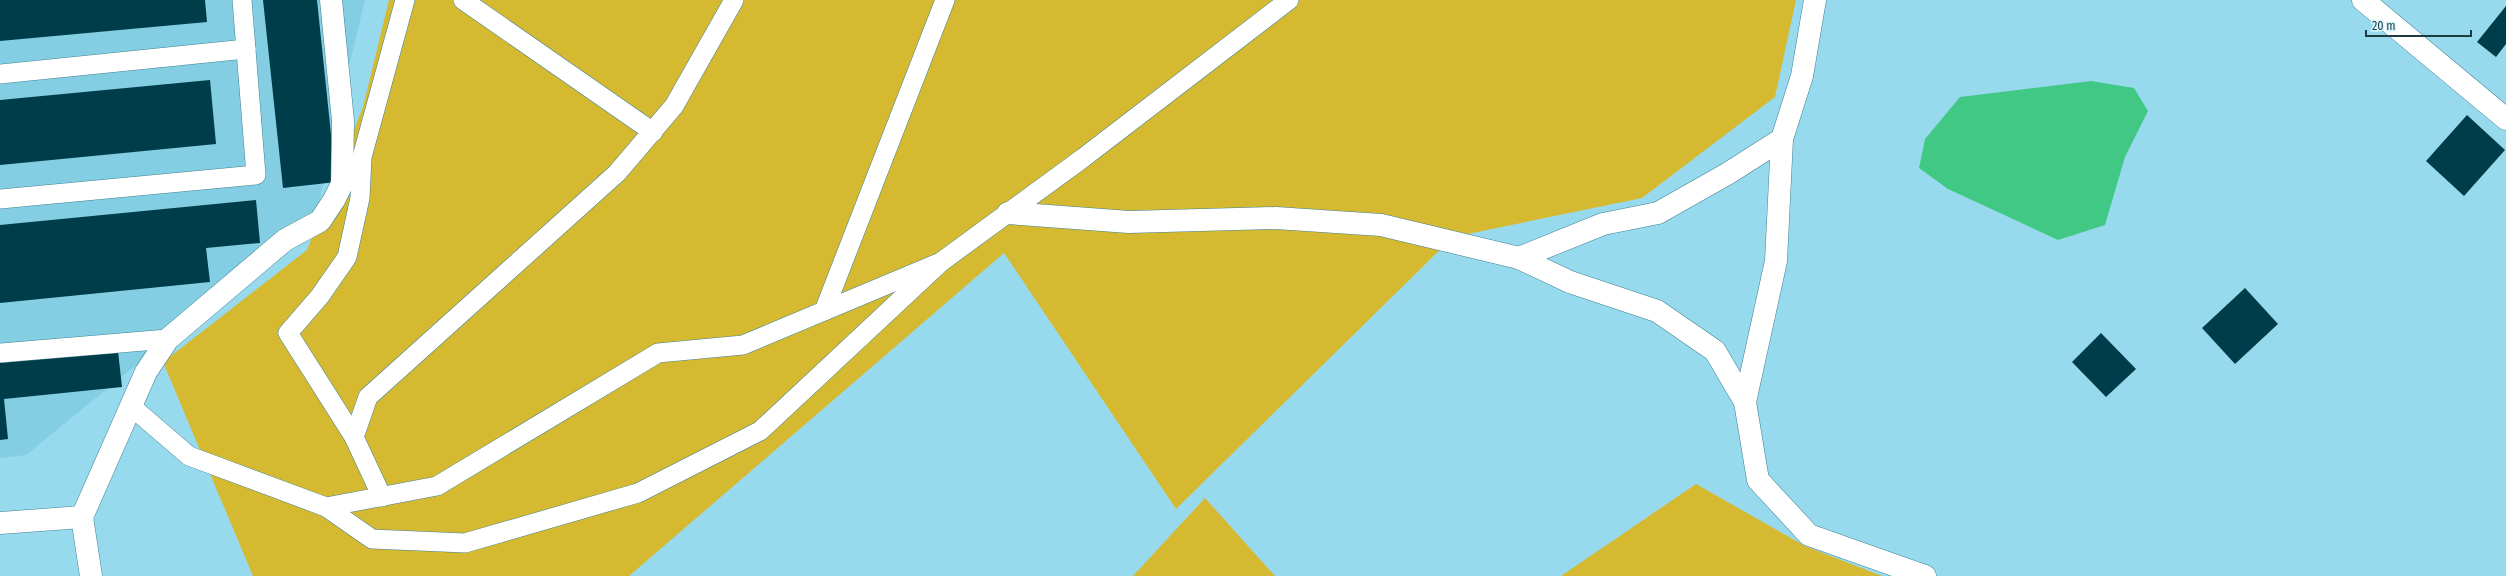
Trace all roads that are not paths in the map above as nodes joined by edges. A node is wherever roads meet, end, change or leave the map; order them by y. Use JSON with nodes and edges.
{"nodes":[{"id":1,"x":242,"y":0,"type":"edge"},
{"id":2,"x":331,"y":0,"type":"edge"},
{"id":3,"x":405,"y":0,"type":"edge"},
{"id":4,"x":463,"y":0,"type":"edge"},
{"id":5,"x":734,"y":0,"type":"edge"},
{"id":6,"x":946,"y":0,"type":"edge"},
{"id":7,"x":1289,"y":0,"type":"edge"},
{"id":8,"x":1815,"y":0,"type":"edge"},
{"id":9,"x":2362,"y":0,"type":"edge"},
{"id":10,"x":246,"y":49,"type":"junction"},
{"id":11,"x":0,"y":74,"type":"edge"},
{"id":12,"x":2506,"y":119,"type":"edge"},
{"id":13,"x":653,"y":132,"type":"junction"},
{"id":14,"x":1782,"y":139,"type":"junction"},
{"id":15,"x":0,"y":199,"type":"edge"},
{"id":16,"x":1008,"y":213,"type":"junction"},
{"id":17,"x":1519,"y":258,"type":"junction"},
{"id":18,"x":941,"y":262,"type":"junction"},
{"id":19,"x":824,"y":311,"type":"junction"},
{"id":20,"x":168,"y":339,"type":"junction"},
{"id":21,"x":0,"y":353,"type":"edge"},
{"id":22,"x":1745,"y":402,"type":"junction"},
{"id":23,"x":132,"y":407,"type":"junction"},
{"id":24,"x":354,"y":437,"type":"junction"},
{"id":25,"x":382,"y":497,"type":"junction"},
{"id":26,"x":326,"y":507,"type":"junction"},
{"id":27,"x":82,"y":517,"type":"junction"},
{"id":28,"x":0,"y":523,"type":"edge"},
{"id":29,"x":91,"y":576,"type":"edge"},
{"id":30,"x":1925,"y":576,"type":"edge"}],
"edges":[{"from":1,"to":10,"type":"lane"},
{"from":2,"to":20,"type":"street"},
{"from":3,"to":24,"type":"lane"},
{"from":4,"to":13,"type":"lane"},
{"from":5,"to":13,"type":"lane"},
{"from":6,"to":19,"type":"lane"},
{"from":7,"to":16,"type":"lane"},
{"from":8,"to":14,"type":"street"},
{"from":9,"to":12,"type":"street"},
{"from":10,"to":11,"type":"lane"},
{"from":10,"to":15,"type":"lane"},
{"from":13,"to":24,"type":"lane"},
{"from":14,"to":17,"type":"street"},
{"from":14,"to":22,"type":"street"},
{"from":16,"to":17,"type":"street"},
{"from":16,"to":18,"type":"lane"},
{"from":17,"to":22,"type":"street"},
{"from":18,"to":19,"type":"lane"},
{"from":18,"to":26,"type":"lane"},
{"from":19,"to":25,"type":"lane"},
{"from":20,"to":21,"type":"lane"},
{"from":20,"to":23,"type":"street"},
{"from":22,"to":30,"type":"street"},
{"from":23,"to":26,"type":"lane"},
{"from":23,"to":27,"type":"street"},
{"from":24,"to":25,"type":"lane"},
{"from":25,"to":26,"type":"lane"},
{"from":27,"to":28,"type":"street"},
{"from":27,"to":29,"type":"street"}]}
